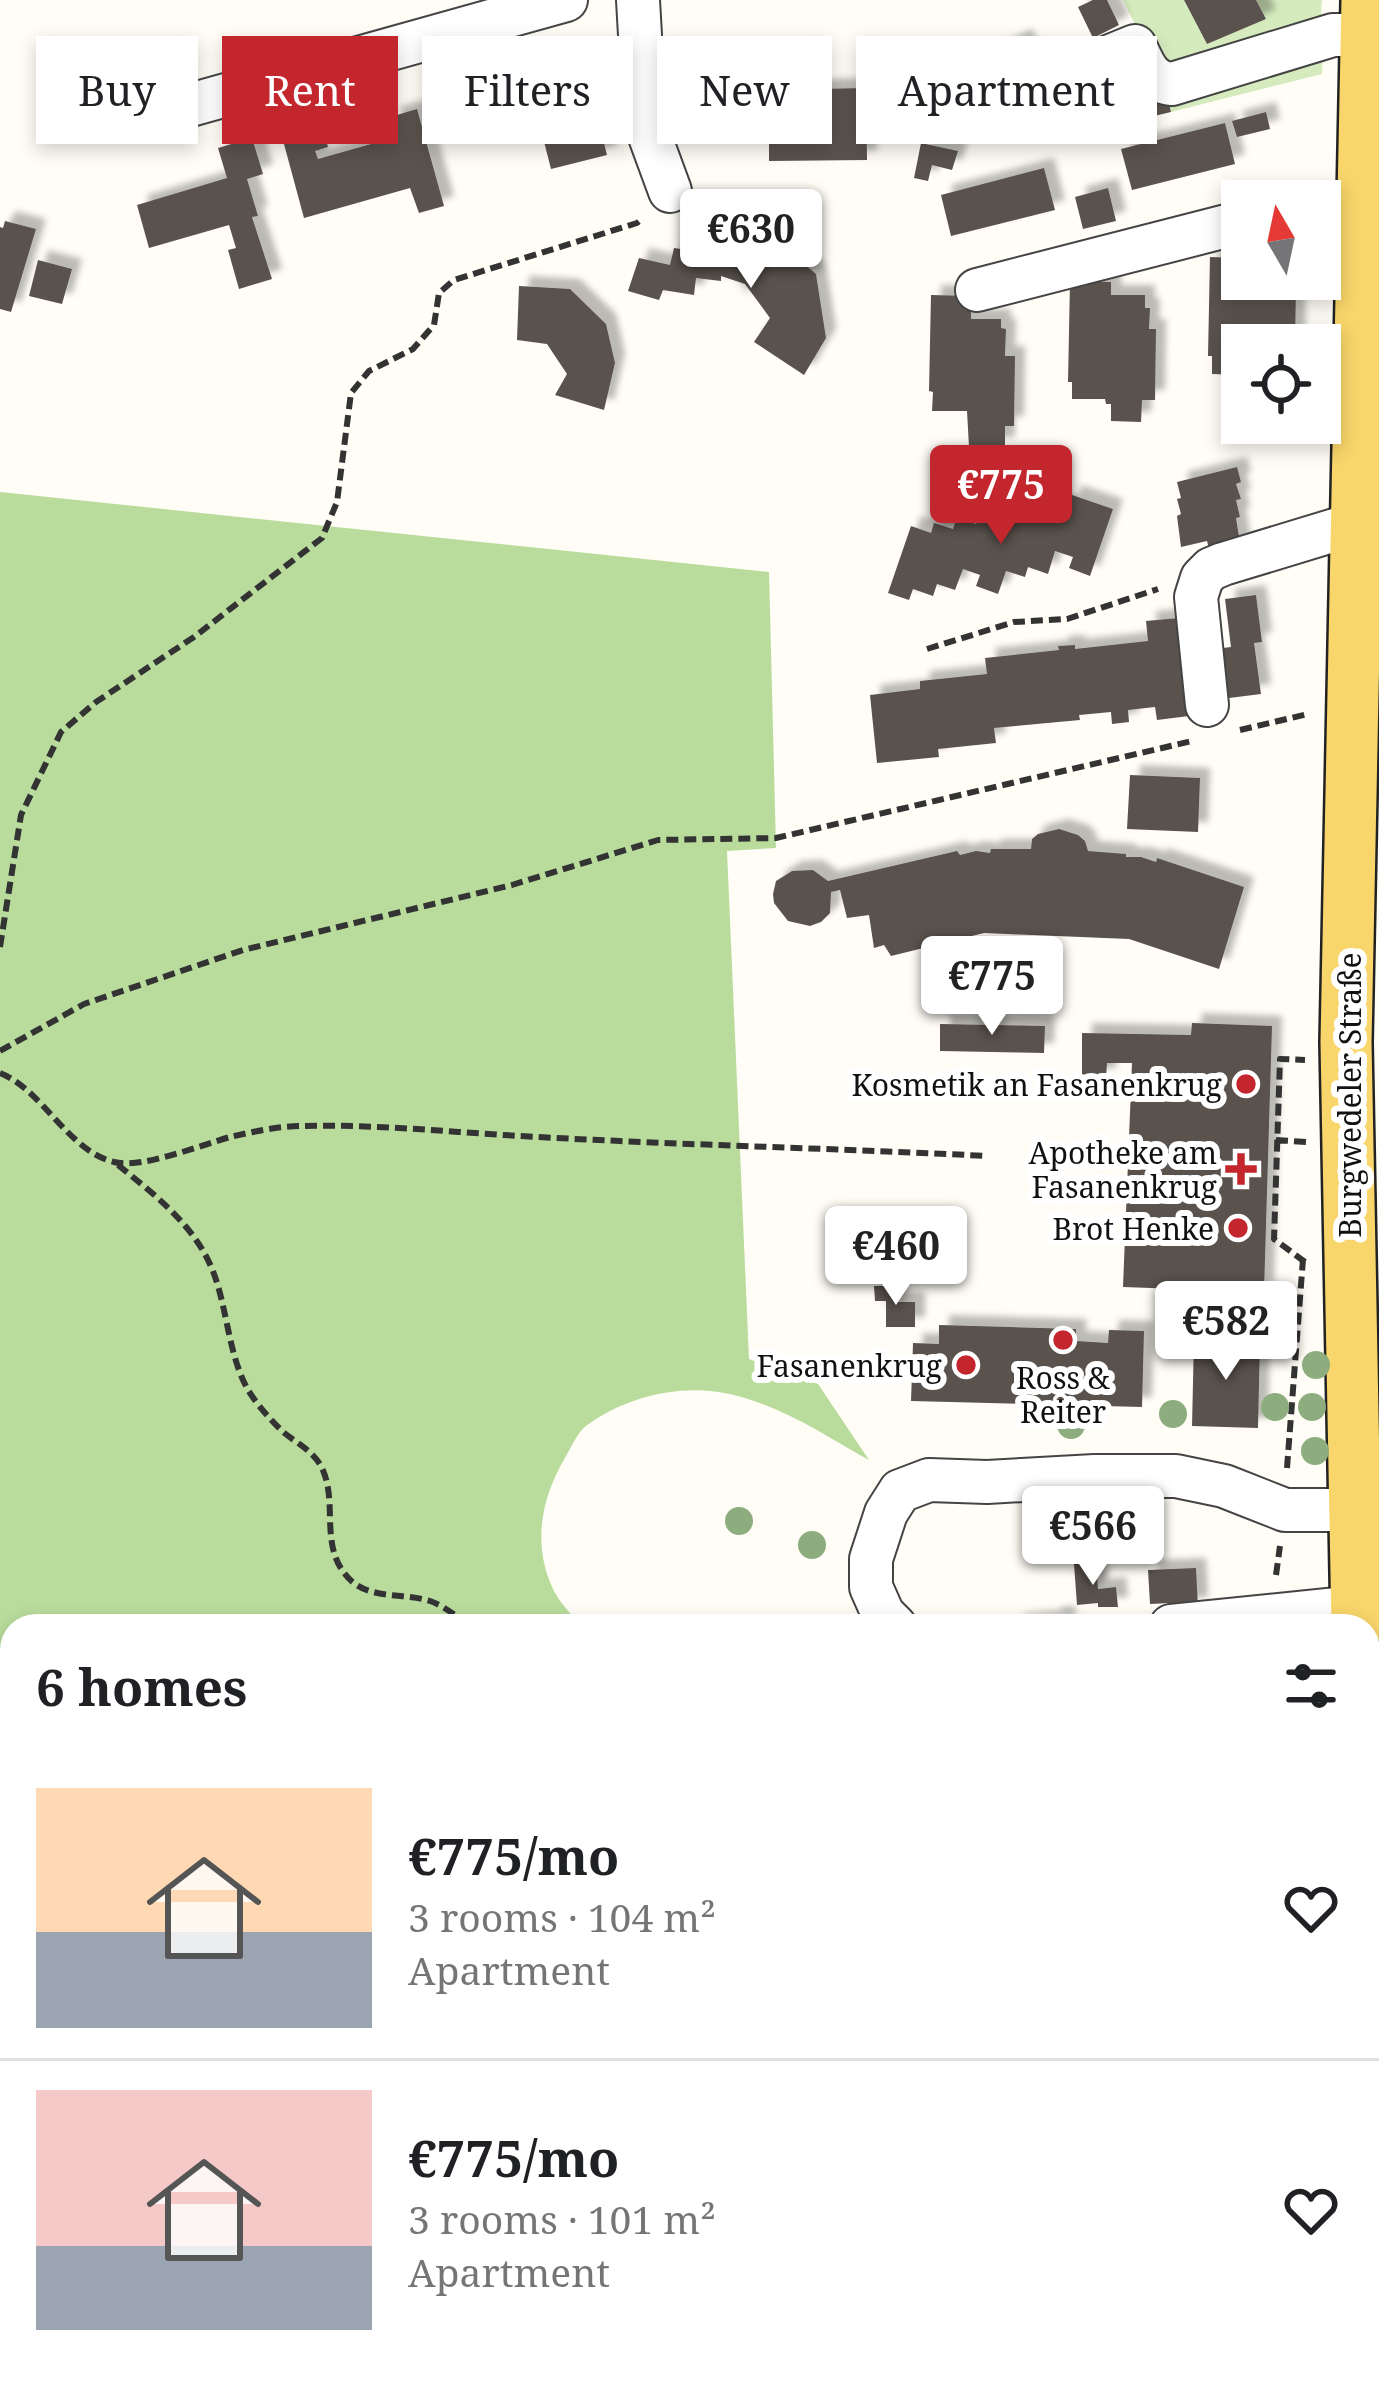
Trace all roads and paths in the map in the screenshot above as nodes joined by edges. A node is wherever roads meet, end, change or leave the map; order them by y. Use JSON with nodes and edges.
{"nodes":[{"id":1,"x":566,"y":0,"type":"edge"},
{"id":2,"x":638,"y":0,"type":"edge"},
{"id":3,"x":1369,"y":49,"type":"edge"},
{"id":4,"x":1157,"y":81,"type":"edge"},
{"id":5,"x":198,"y":103,"type":"edge"},
{"id":6,"x":670,"y":191,"type":"joint"},
{"id":7,"x":1341,"y":204,"type":"edge"},
{"id":8,"x":1221,"y":228,"type":"edge"},
{"id":9,"x":977,"y":290,"type":"dead end"},
{"id":10,"x":1369,"y":471,"type":"edge"},
{"id":11,"x":1358,"y":523,"type":"junction"},
{"id":12,"x":1207,"y":573,"type":"junction"},
{"id":13,"x":927,"y":649,"type":"dead end"},
{"id":14,"x":1352,"y":709,"type":"junction"},
{"id":15,"x":1213,"y":725,"type":"junction"},
{"id":16,"x":0,"y":947,"type":"edge"},
{"id":17,"x":0,"y":1051,"type":"edge"},
{"id":18,"x":1315,"y":1060,"type":"dead end"},
{"id":19,"x":0,"y":1073,"type":"edge"},
{"id":20,"x":1276,"y":1140,"type":"junction"},
{"id":21,"x":1311,"y":1142,"type":"dead end"},
{"id":22,"x":986,"y":1156,"type":"dead end"},
{"id":23,"x":115,"y":1162,"type":"junction"},
{"id":24,"x":1364,"y":1189,"type":"edge"},
{"id":25,"x":1303,"y":1262,"type":"dead end"},
{"id":26,"x":1356,"y":1510,"type":"junction"},
{"id":27,"x":451,"y":1614,"type":"edge"},
{"id":28,"x":883,"y":1614,"type":"edge"},
{"id":29,"x":1357,"y":1614,"type":"edge"}],
"edges":[{"from":1,"to":5,"type":"street"},
{"from":2,"to":6,"type":"street"},
{"from":3,"to":4,"type":"street"},
{"from":3,"to":7,"type":"main road","name":"Burgwedeler Straße"},
{"from":6,"to":16,"type":"path"},
{"from":7,"to":10,"type":"main road","name":"Burgwedeler Straße"},
{"from":8,"to":9,"type":"street"},
{"from":10,"to":11,"type":"main road","name":"Burgwedeler Straße"},
{"from":11,"to":12,"type":"street"},
{"from":11,"to":14,"type":"main road","name":"Burgwedeler Straße"},
{"from":12,"to":13,"type":"path"},
{"from":12,"to":15,"type":"street"},
{"from":14,"to":15,"type":"path"},
{"from":14,"to":24,"type":"main road","name":"Burgwedeler Straße"},
{"from":15,"to":17,"type":"path"},
{"from":18,"to":20,"type":"path"},
{"from":19,"to":23,"type":"path"},
{"from":20,"to":21,"type":"path"},
{"from":20,"to":25,"type":"path"},
{"from":22,"to":23,"type":"path"},
{"from":23,"to":27,"type":"path"},
{"from":24,"to":26,"type":"main road","name":"Burgwedeler Straße"},
{"from":26,"to":28,"type":"street"},
{"from":26,"to":29,"type":"main road","name":"Burgwedeler Straße"}]}
